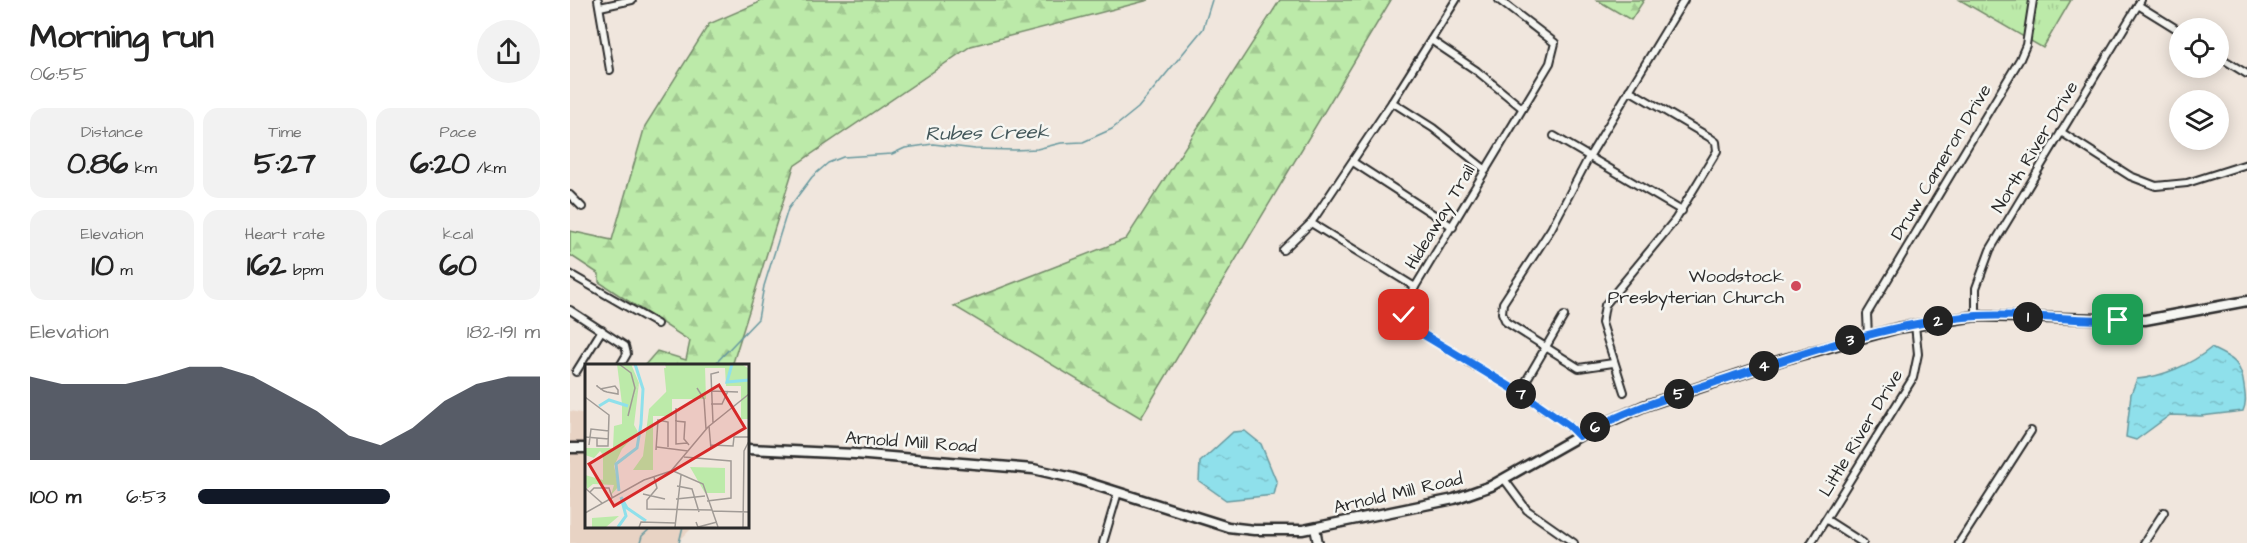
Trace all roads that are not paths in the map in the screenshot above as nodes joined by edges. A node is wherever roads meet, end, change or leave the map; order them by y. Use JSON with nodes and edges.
{"nodes":[{"id":1,"x":632,"y":0,"type":"edge"},
{"id":2,"x":1456,"y":0,"type":"edge"},
{"id":3,"x":1499,"y":0,"type":"edge"},
{"id":4,"x":1684,"y":0,"type":"edge"},
{"id":5,"x":2033,"y":0,"type":"edge"},
{"id":6,"x":2140,"y":2,"type":"edge"},
{"id":7,"x":599,"y":3,"type":"edge"},
{"id":8,"x":2169,"y":23,"type":"edge"},
{"id":9,"x":1431,"y":40,"type":"junction"},
{"id":10,"x":2229,"y":63,"type":"edge"},
{"id":11,"x":610,"y":70,"type":"dead end"},
{"id":12,"x":2247,"y":74,"type":"edge"},
{"id":13,"x":1629,"y":90,"type":"junction"},
{"id":14,"x":1392,"y":102,"type":"junction"},
{"id":15,"x":1522,"y":108,"type":"junction"},
{"id":16,"x":2061,"y":132,"type":"junction"},
{"id":17,"x":1554,"y":136,"type":"dead end"},
{"id":18,"x":1590,"y":157,"type":"junction"},
{"id":19,"x":1353,"y":162,"type":"junction"},
{"id":20,"x":2247,"y":165,"type":"edge"},
{"id":21,"x":1486,"y":170,"type":"junction"},
{"id":22,"x":570,"y":195,"type":"edge"},
{"id":23,"x":582,"y":207,"type":"dead end"},
{"id":24,"x":1682,"y":211,"type":"junction"},
{"id":25,"x":1311,"y":223,"type":"junction"},
{"id":26,"x":1453,"y":227,"type":"junction"},
{"id":27,"x":1284,"y":250,"type":"dead end"},
{"id":28,"x":570,"y":274,"type":"edge"},
{"id":29,"x":1415,"y":287,"type":"junction"},
{"id":30,"x":2247,"y":301,"type":"edge"},
{"id":31,"x":570,"y":310,"type":"edge"},
{"id":32,"x":1564,"y":316,"type":"dead end"},
{"id":33,"x":1976,"y":316,"type":"junction"},
{"id":34,"x":657,"y":324,"type":"dead end"},
{"id":35,"x":1915,"y":325,"type":"junction"},
{"id":36,"x":602,"y":330,"type":"junction"},
{"id":37,"x":1868,"y":336,"type":"junction"},
{"id":38,"x":1546,"y":349,"type":"junction"},
{"id":39,"x":1613,"y":363,"type":"junction"},
{"id":40,"x":621,"y":364,"type":"edge"},
{"id":41,"x":576,"y":372,"type":"dead end"},
{"id":42,"x":1624,"y":392,"type":"dead end"},
{"id":43,"x":1519,"y":393,"type":"junction"},
{"id":44,"x":2031,"y":431,"type":"dead end"},
{"id":45,"x":1579,"y":436,"type":"junction"},
{"id":46,"x":748,"y":448,"type":"edge"},
{"id":47,"x":1504,"y":479,"type":"junction"},
{"id":48,"x":1118,"y":492,"type":"junction"},
{"id":49,"x":2164,"y":512,"type":"dead end"},
{"id":50,"x":1827,"y":520,"type":"junction"},
{"id":51,"x":1316,"y":528,"type":"junction"},
{"id":52,"x":1103,"y":543,"type":"edge"},
{"id":53,"x":1318,"y":543,"type":"edge"},
{"id":54,"x":1574,"y":543,"type":"edge"},
{"id":55,"x":1811,"y":543,"type":"edge"},
{"id":56,"x":1863,"y":543,"type":"edge"},
{"id":57,"x":1959,"y":543,"type":"edge"},
{"id":58,"x":2144,"y":543,"type":"edge"}],
"edges":[{"from":1,"to":7,"type":"street"},
{"from":2,"to":9,"type":"street"},
{"from":3,"to":15,"type":"street","name":"Hideaway Trail"},
{"from":4,"to":13,"type":"street"},
{"from":5,"to":37,"type":"street","name":"Druw Cameron Drive"},
{"from":6,"to":8,"type":"street"},
{"from":6,"to":16,"type":"street","name":"North River Drive"},
{"from":7,"to":11,"type":"street"},
{"from":9,"to":14,"type":"street"},
{"from":9,"to":15,"type":"street"},
{"from":10,"to":12,"type":"street"},
{"from":13,"to":18,"type":"street"},
{"from":13,"to":24,"type":"street"},
{"from":14,"to":19,"type":"street"},
{"from":14,"to":21,"type":"street"},
{"from":15,"to":21,"type":"street","name":"Hideaway Trail"},
{"from":16,"to":20,"type":"street"},
{"from":16,"to":33,"type":"street","name":"North River Drive"},
{"from":17,"to":18,"type":"street"},
{"from":18,"to":24,"type":"street"},
{"from":18,"to":38,"type":"street"},
{"from":19,"to":25,"type":"street"},
{"from":19,"to":26,"type":"street"},
{"from":21,"to":26,"type":"street","name":"Hideaway Trail"},
{"from":22,"to":23,"type":"street"},
{"from":24,"to":39,"type":"street"},
{"from":25,"to":27,"type":"street"},
{"from":25,"to":29,"type":"street","name":"Hideaway Trail"},
{"from":26,"to":29,"type":"street","name":"Hideaway Trail"},
{"from":28,"to":34,"type":"street"},
{"from":29,"to":43,"type":"street"},
{"from":30,"to":33,"type":"main road","name":"Arnold Mill Road"},
{"from":31,"to":36,"type":"street"},
{"from":32,"to":38,"type":"street"},
{"from":33,"to":35,"type":"main road","name":"Arnold Mill Road"},
{"from":35,"to":37,"type":"main road","name":"Arnold Mill Road"},
{"from":35,"to":50,"type":"street","name":"Little River Drive"},
{"from":36,"to":40,"type":"street"},
{"from":36,"to":41,"type":"street"},
{"from":37,"to":45,"type":"main road","name":"Arnold Mill Road"},
{"from":38,"to":39,"type":"street"},
{"from":38,"to":43,"type":"street"},
{"from":39,"to":42,"type":"street"},
{"from":43,"to":45,"type":"street"},
{"from":44,"to":57,"type":"street"},
{"from":45,"to":47,"type":"main road","name":"Arnold Mill Road"},
{"from":46,"to":48,"type":"main road","name":"Arnold Mill Road"},
{"from":47,"to":51,"type":"main road","name":"Arnold Mill Road"},
{"from":47,"to":54,"type":"street"},
{"from":48,"to":51,"type":"main road","name":"Arnold Mill Road"},
{"from":48,"to":52,"type":"street"},
{"from":49,"to":58,"type":"street"},
{"from":50,"to":55,"type":"street","name":"Little River Drive"},
{"from":50,"to":56,"type":"street"},
{"from":51,"to":53,"type":"street"}]}
